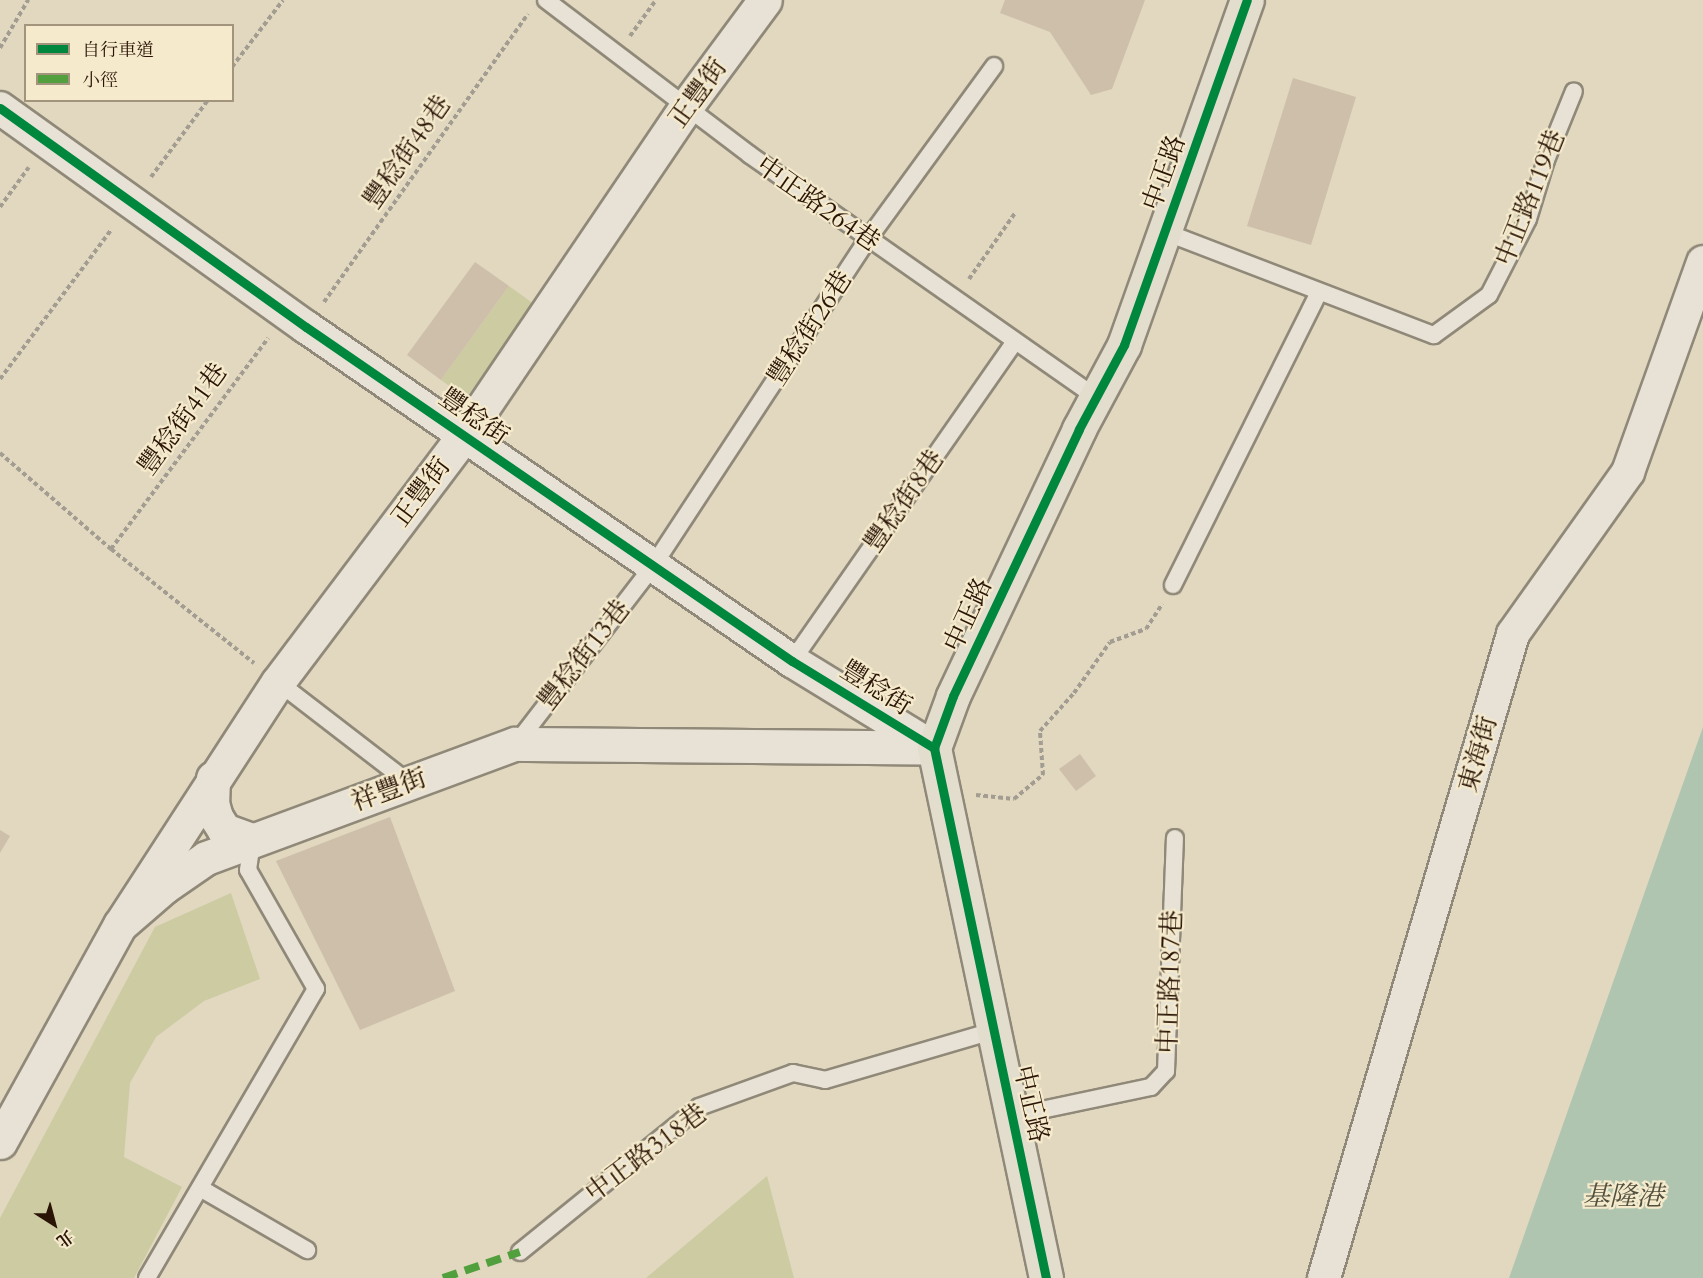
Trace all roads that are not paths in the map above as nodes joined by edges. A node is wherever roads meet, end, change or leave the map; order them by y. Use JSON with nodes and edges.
{"nodes":[{"id":1,"x":765,"y":0,"type":"edge"},
{"id":2,"x":1247,"y":0,"type":"edge"},
{"id":3,"x":539,"y":5,"type":"edge"},
{"id":4,"x":994,"y":66,"type":"dead end"},
{"id":5,"x":1574,"y":91,"type":"dead end"},
{"id":6,"x":0,"y":108,"type":"edge"},
{"id":7,"x":686,"y":108,"type":"junction"},
{"id":8,"x":1165,"y":232,"type":"junction"},
{"id":9,"x":868,"y":239,"type":"junction"},
{"id":10,"x":1703,"y":262,"type":"edge"},
{"id":11,"x":1318,"y":292,"type":"junction"},
{"id":12,"x":1015,"y":341,"type":"junction"},
{"id":13,"x":1098,"y":398,"type":"junction"},
{"id":14,"x":464,"y":435,"type":"junction"},
{"id":15,"x":653,"y":566,"type":"junction"},
{"id":16,"x":1173,"y":585,"type":"road end"},
{"id":17,"x":792,"y":661,"type":"junction"},
{"id":18,"x":278,"y":682,"type":"junction"},
{"id":19,"x":515,"y":744,"type":"junction"},
{"id":20,"x":934,"y":748,"type":"junction"},
{"id":21,"x":213,"y":778,"type":"junction"},
{"id":22,"x":409,"y":783,"type":"junction"},
{"id":23,"x":1175,"y":838,"type":"dead end"},
{"id":24,"x":252,"y":840,"type":"junction"},
{"id":25,"x":120,"y":926,"type":"junction"},
{"id":26,"x":993,"y":1031,"type":"junction"},
{"id":27,"x":1013,"y":1116,"type":"junction"},
{"id":28,"x":0,"y":1142,"type":"edge"},
{"id":29,"x":200,"y":1188,"type":"junction"},
{"id":30,"x":308,"y":1250,"type":"dead end"},
{"id":31,"x":520,"y":1252,"type":"dead end"},
{"id":32,"x":147,"y":1278,"type":"edge"},
{"id":33,"x":1046,"y":1278,"type":"edge"},
{"id":34,"x":1324,"y":1278,"type":"edge"}],
"edges":[{"from":1,"to":7,"type":"street","name":"正豐街"},
{"from":2,"to":8,"type":"main road","name":"中正路"},
{"from":3,"to":7,"type":"lane","name":"中正路264巷"},
{"from":4,"to":9,"type":"lane","name":"豐稔街26巷"},
{"from":5,"to":11,"type":"lane","name":"中正路119巷"},
{"from":6,"to":14,"type":"street","name":"豐稔街"},
{"from":7,"to":9,"type":"lane","name":"中正路264巷"},
{"from":7,"to":14,"type":"street","name":"正豐街"},
{"from":8,"to":11,"type":"lane","name":"中正路119巷"},
{"from":8,"to":13,"type":"main road","name":"中正路"},
{"from":9,"to":12,"type":"lane","name":"中正路264巷"},
{"from":9,"to":15,"type":"lane","name":"豐稔街26巷"},
{"from":10,"to":34,"type":"street","name":"東海街"},
{"from":11,"to":16,"type":"lane"},
{"from":12,"to":13,"type":"lane","name":"中正路264巷"},
{"from":12,"to":17,"type":"lane","name":"豐稔街8巷"},
{"from":13,"to":20,"type":"main road","name":"中正路"},
{"from":14,"to":15,"type":"street","name":"豐稔街"},
{"from":14,"to":18,"type":"street","name":"正豐街"},
{"from":15,"to":17,"type":"street","name":"豐稔街"},
{"from":15,"to":19,"type":"lane","name":"豐稔街13巷"},
{"from":17,"to":20,"type":"street","name":"豐稔街"},
{"from":18,"to":21,"type":"street","name":"正豐街"},
{"from":18,"to":22,"type":"lane"},
{"from":19,"to":20,"type":"street","name":"祥豐街"},
{"from":19,"to":22,"type":"street","name":"祥豐街"},
{"from":20,"to":26,"type":"main road","name":"中正路"},
{"from":21,"to":24,"type":"street"},
{"from":21,"to":25,"type":"street","name":"正豐街"},
{"from":22,"to":24,"type":"street","name":"祥豐街"},
{"from":23,"to":27,"type":"lane","name":"中正路187巷"},
{"from":24,"to":25,"type":"street","name":"祥豐街"},
{"from":24,"to":29,"type":"lane"},
{"from":25,"to":28,"type":"street","name":"祥豐街"},
{"from":26,"to":27,"type":"main road","name":"中正路"},
{"from":26,"to":31,"type":"lane","name":"中正路318巷"},
{"from":27,"to":33,"type":"main road","name":"中正路"},
{"from":29,"to":30,"type":"lane"},
{"from":29,"to":32,"type":"lane"}]}
